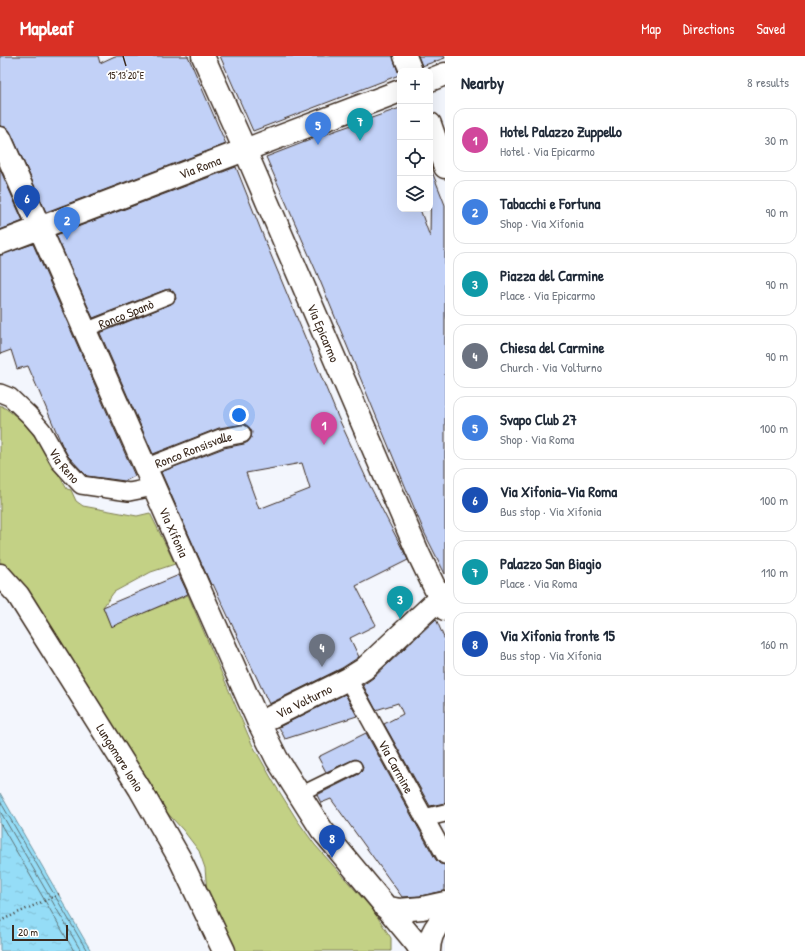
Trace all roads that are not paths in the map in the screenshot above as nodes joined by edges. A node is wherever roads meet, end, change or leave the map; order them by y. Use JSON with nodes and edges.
{"nodes":[{"id":1,"x":203,"y":56,"type":"edge"},
{"id":2,"x":405,"y":56,"type":"edge"},
{"id":3,"x":410,"y":68,"type":"edge"},
{"id":4,"x":445,"y":74,"type":"edge"},
{"id":5,"x":433,"y":79,"type":"edge"},
{"id":6,"x":397,"y":93,"type":"edge"},
{"id":7,"x":433,"y":133,"type":"edge"},
{"id":8,"x":0,"y":138,"type":"edge"},
{"id":9,"x":245,"y":150,"type":"junction"},
{"id":10,"x":445,"y":167,"type":"edge"},
{"id":11,"x":41,"y":228,"type":"junction"},
{"id":12,"x":0,"y":243,"type":"edge"},
{"id":13,"x":168,"y":297,"type":"dead end"},
{"id":14,"x":85,"y":330,"type":"junction"},
{"id":15,"x":0,"y":394,"type":"edge"},
{"id":16,"x":242,"y":434,"type":"dead end"},
{"id":17,"x":145,"y":468,"type":"junction"},
{"id":18,"x":154,"y":487,"type":"junction"},
{"id":19,"x":0,"y":575,"type":"edge"},
{"id":20,"x":443,"y":600,"type":"edge"},
{"id":21,"x":348,"y":679,"type":"junction"},
{"id":22,"x":259,"y":723,"type":"junction"},
{"id":23,"x":355,"y":767,"type":"dead end"},
{"id":24,"x":300,"y":794,"type":"junction"},
{"id":25,"x":445,"y":813,"type":"edge"},
{"id":26,"x":424,"y":818,"type":"junction"},
{"id":27,"x":445,"y":855,"type":"edge"},
{"id":28,"x":445,"y":904,"type":"edge"},
{"id":29,"x":385,"y":906,"type":"junction"},
{"id":30,"x":445,"y":916,"type":"edge"},
{"id":31,"x":224,"y":951,"type":"edge"},
{"id":32,"x":421,"y":951,"type":"edge"},
{"id":33,"x":429,"y":951,"type":"edge"}],
"edges":[{"from":1,"to":9,"type":"street","name":"Via Epicarmo"},
{"from":2,"to":3,"type":"street"},
{"from":4,"to":5,"type":"street"},
{"from":6,"to":9,"type":"street","name":"Via Roma"},
{"from":7,"to":10,"type":"street"},
{"from":8,"to":11,"type":"street","name":"Via Xifonia"},
{"from":9,"to":11,"type":"street","name":"Via Roma"},
{"from":9,"to":20,"type":"street","name":"Via Epicarmo"},
{"from":11,"to":12,"type":"street","name":"Via Roma"},
{"from":11,"to":14,"type":"street","name":"Via Xifonia"},
{"from":13,"to":14,"type":"street","name":"Ronco Spanò"},
{"from":14,"to":17,"type":"street","name":"Via Xifonia"},
{"from":15,"to":18,"type":"street","name":"Via Reno"},
{"from":16,"to":17,"type":"street","name":"Ronco Ronsisvalle"},
{"from":17,"to":18,"type":"street","name":"Via Xifonia"},
{"from":18,"to":22,"type":"street","name":"Via Xifonia"},
{"from":19,"to":31,"type":"street","name":"Lungomare Ionio"},
{"from":20,"to":21,"type":"street","name":"Via Volturno"},
{"from":21,"to":22,"type":"street","name":"Via Volturno"},
{"from":21,"to":26,"type":"street","name":"Via Carmine"},
{"from":22,"to":24,"type":"street","name":"Via Xifonia"},
{"from":23,"to":24,"type":"street"},
{"from":24,"to":29,"type":"street","name":"Via Xifonia"},
{"from":25,"to":26,"type":"street"},
{"from":26,"to":27,"type":"street","name":"Via Carmine"},
{"from":28,"to":29,"type":"street"},
{"from":29,"to":32,"type":"street","name":"Via Xifonia"},
{"from":30,"to":33,"type":"street"}]}
